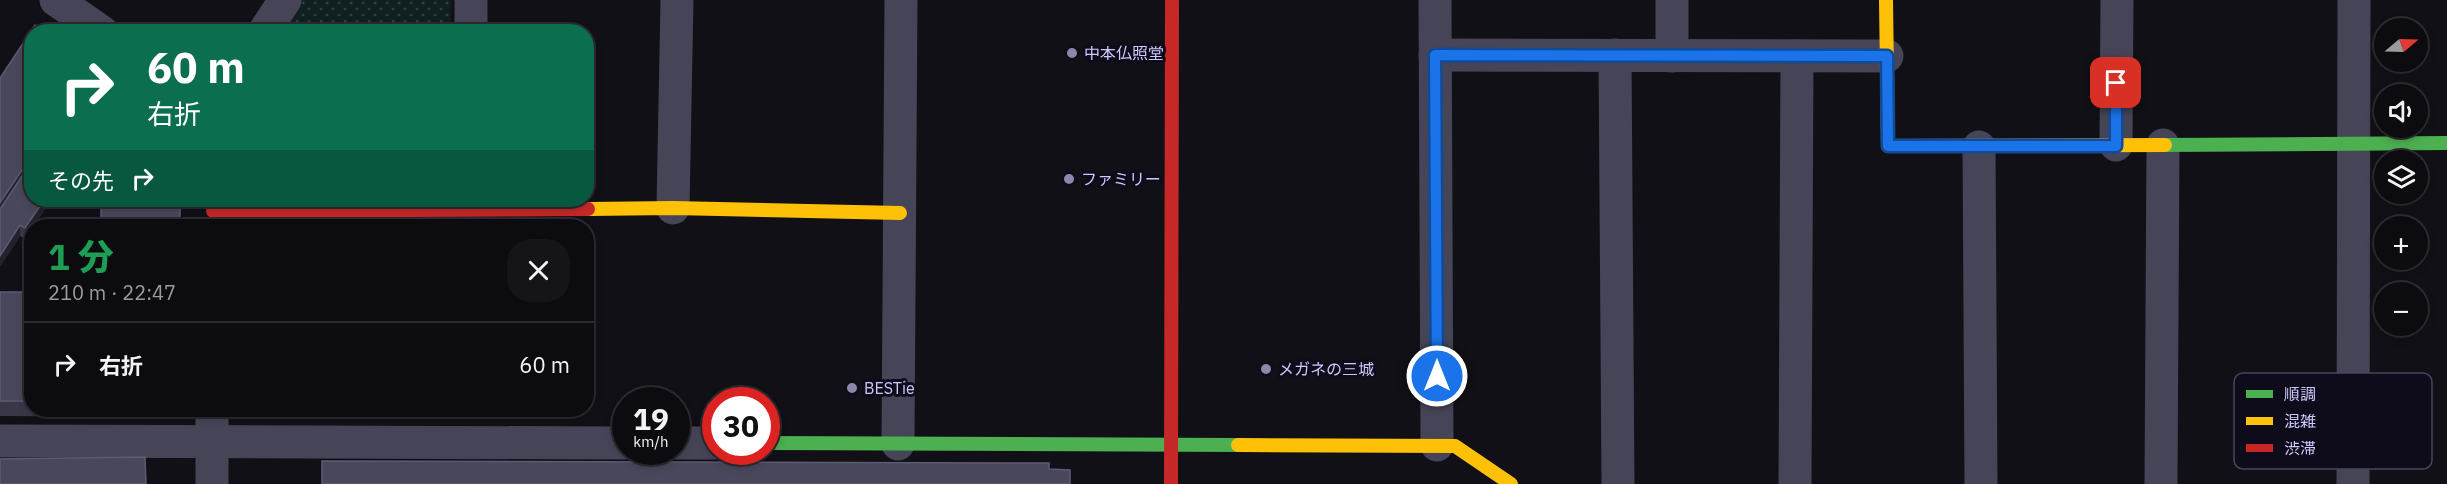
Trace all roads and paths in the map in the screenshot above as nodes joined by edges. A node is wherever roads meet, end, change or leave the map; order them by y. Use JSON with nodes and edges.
{"nodes":[{"id":1,"x":56,"y":0,"type":"edge"},
{"id":2,"x":285,"y":0,"type":"edge"},
{"id":3,"x":471,"y":0,"type":"edge"},
{"id":4,"x":677,"y":0,"type":"edge"},
{"id":5,"x":901,"y":0,"type":"edge"},
{"id":6,"x":1172,"y":0,"type":"edge"},
{"id":7,"x":1435,"y":0,"type":"edge"},
{"id":8,"x":1672,"y":0,"type":"edge"},
{"id":9,"x":1886,"y":0,"type":"edge"},
{"id":10,"x":2117,"y":0,"type":"edge"},
{"id":11,"x":2354,"y":0,"type":"edge"},
{"id":12,"x":90,"y":24,"type":"edge"},
{"id":13,"x":269,"y":24,"type":"edge"},
{"id":14,"x":471,"y":24,"type":"edge"},
{"id":15,"x":1435,"y":55,"type":"junction"},
{"id":16,"x":1615,"y":56,"type":"junction"},
{"id":17,"x":1672,"y":56,"type":"junction"},
{"id":18,"x":1797,"y":56,"type":"junction"},
{"id":19,"x":1887,"y":56,"type":"junction"},
{"id":20,"x":2447,"y":143,"type":"edge"},
{"id":21,"x":2354,"y":144,"type":"junction"},
{"id":22,"x":2163,"y":145,"type":"junction"},
{"id":23,"x":2116,"y":146,"type":"junction"},
{"id":24,"x":1979,"y":147,"type":"junction"},
{"id":25,"x":594,"y":206,"type":"edge"},
{"id":26,"x":374,"y":207,"type":"edge"},
{"id":27,"x":673,"y":208,"type":"junction"},
{"id":28,"x":212,"y":212,"type":"edge"},
{"id":29,"x":900,"y":213,"type":"junction"},
{"id":30,"x":2353,"y":373,"type":"edge"},
{"id":31,"x":212,"y":425,"type":"edge"},
{"id":32,"x":0,"y":441,"type":"edge"},
{"id":33,"x":612,"y":441,"type":"edge"},
{"id":34,"x":780,"y":443,"type":"edge"},
{"id":35,"x":898,"y":444,"type":"junction"},
{"id":36,"x":1171,"y":444,"type":"junction"},
{"id":37,"x":1437,"y":445,"type":"junction"},
{"id":38,"x":2353,"y":469,"type":"edge"},
{"id":39,"x":212,"y":484,"type":"edge"},
{"id":40,"x":1171,"y":484,"type":"edge"},
{"id":41,"x":1511,"y":484,"type":"edge"},
{"id":42,"x":1618,"y":484,"type":"edge"},
{"id":43,"x":1795,"y":484,"type":"edge"},
{"id":44,"x":1981,"y":484,"type":"edge"},
{"id":45,"x":2161,"y":484,"type":"edge"},
{"id":46,"x":2353,"y":484,"type":"edge"}],
"edges":[{"from":1,"to":12,"type":"street"},
{"from":2,"to":13,"type":"street"},
{"from":3,"to":14,"type":"street"},
{"from":4,"to":27,"type":"street"},
{"from":5,"to":29,"type":"street"},
{"from":6,"to":36,"type":"street"},
{"from":7,"to":15,"type":"street"},
{"from":8,"to":17,"type":"street"},
{"from":9,"to":19,"type":"street"},
{"from":10,"to":23,"type":"street"},
{"from":11,"to":21,"type":"street"},
{"from":15,"to":16,"type":"street"},
{"from":15,"to":37,"type":"street"},
{"from":16,"to":17,"type":"street"},
{"from":16,"to":42,"type":"street"},
{"from":17,"to":18,"type":"street"},
{"from":18,"to":19,"type":"street"},
{"from":18,"to":43,"type":"street"},
{"from":19,"to":24,"type":"street"},
{"from":20,"to":21,"type":"street"},
{"from":21,"to":22,"type":"street"},
{"from":21,"to":30,"type":"street"},
{"from":22,"to":23,"type":"street"},
{"from":22,"to":45,"type":"street"},
{"from":23,"to":24,"type":"street"},
{"from":24,"to":44,"type":"street"},
{"from":25,"to":27,"type":"street"},
{"from":26,"to":28,"type":"street"},
{"from":27,"to":29,"type":"street"},
{"from":29,"to":35,"type":"street"},
{"from":31,"to":32,"type":"street"},
{"from":31,"to":33,"type":"street"},
{"from":31,"to":39,"type":"street"},
{"from":34,"to":35,"type":"street"},
{"from":35,"to":36,"type":"street"},
{"from":36,"to":37,"type":"street"},
{"from":36,"to":40,"type":"street"},
{"from":37,"to":41,"type":"street"},
{"from":38,"to":46,"type":"street"}]}
